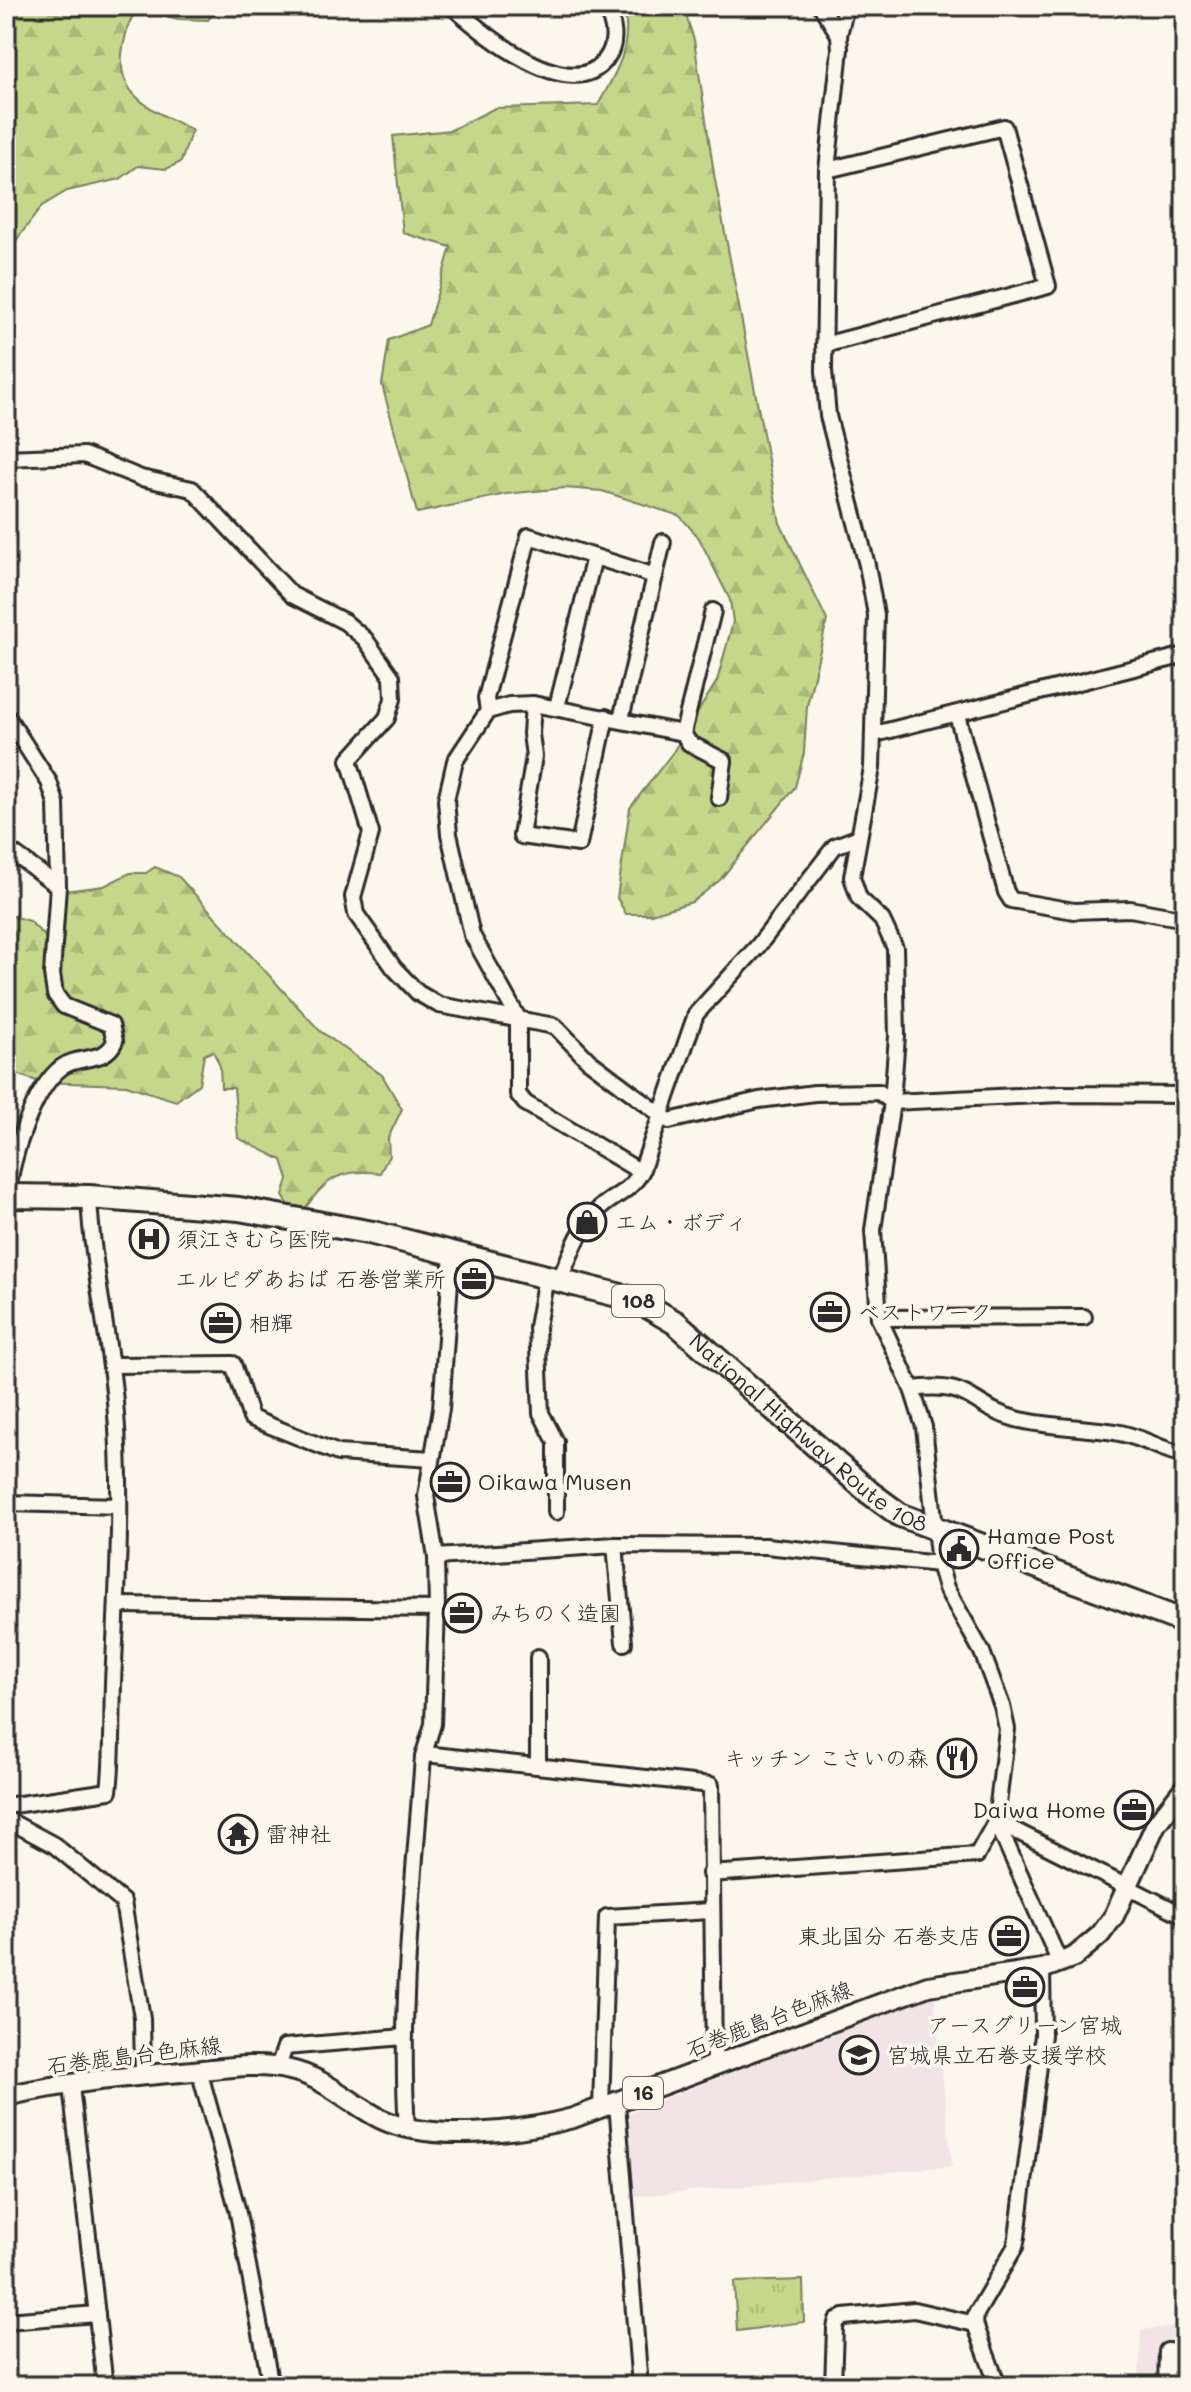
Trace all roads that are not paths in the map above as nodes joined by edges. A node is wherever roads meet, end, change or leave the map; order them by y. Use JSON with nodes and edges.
{"nodes":[{"id":1,"x":452,"y":6,"type":"edge"},
{"id":2,"x":605,"y":6,"type":"edge"},
{"id":3,"x":821,"y":6,"type":"edge"},
{"id":4,"x":846,"y":6,"type":"edge"},
{"id":5,"x":839,"y":35,"type":"junction"},
{"id":6,"x":827,"y":170,"type":"junction"},
{"id":7,"x":824,"y":345,"type":"junction"},
{"id":8,"x":6,"y":458,"type":"edge"},
{"id":9,"x":663,"y":542,"type":"dead end"},
{"id":10,"x":594,"y":557,"type":"junction"},
{"id":11,"x":655,"y":576,"type":"junction"},
{"id":12,"x":713,"y":611,"type":"dead end"},
{"id":13,"x":1185,"y":655,"type":"edge"},
{"id":14,"x":533,"y":704,"type":"junction"},
{"id":15,"x":557,"y":707,"type":"junction"},
{"id":16,"x":488,"y":711,"type":"junction"},
{"id":17,"x":6,"y":715,"type":"edge"},
{"id":18,"x":957,"y":715,"type":"junction"},
{"id":19,"x":614,"y":718,"type":"junction"},
{"id":20,"x":683,"y":733,"type":"junction"},
{"id":21,"x":875,"y":734,"type":"junction"},
{"id":22,"x":719,"y":798,"type":"dead end"},
{"id":23,"x":859,"y":837,"type":"junction"},
{"id":24,"x":6,"y":848,"type":"edge"},
{"id":25,"x":58,"y":886,"type":"junction"},
{"id":26,"x":1185,"y":919,"type":"edge"},
{"id":27,"x":518,"y":1018,"type":"junction"},
{"id":28,"x":1185,"y":1095,"type":"edge"},
{"id":29,"x":892,"y":1102,"type":"junction"},
{"id":30,"x":662,"y":1116,"type":"junction"},
{"id":31,"x":641,"y":1172,"type":"junction"},
{"id":32,"x":7,"y":1196,"type":"edge"},
{"id":33,"x":89,"y":1197,"type":"junction"},
{"id":34,"x":452,"y":1253,"type":"junction"},
{"id":35,"x":552,"y":1279,"type":"junction"},
{"id":36,"x":1084,"y":1317,"type":"dead end"},
{"id":37,"x":879,"y":1318,"type":"junction"},
{"id":38,"x":111,"y":1365,"type":"junction"},
{"id":39,"x":912,"y":1389,"type":"junction"},
{"id":40,"x":1185,"y":1455,"type":"edge"},
{"id":41,"x":432,"y":1459,"type":"junction"},
{"id":42,"x":6,"y":1503,"type":"edge"},
{"id":43,"x":119,"y":1506,"type":"junction"},
{"id":44,"x":556,"y":1512,"type":"dead end"},
{"id":45,"x":938,"y":1529,"type":"junction"},
{"id":46,"x":615,"y":1545,"type":"junction"},
{"id":47,"x":436,"y":1557,"type":"junction"},
{"id":48,"x":939,"y":1564,"type":"junction"},
{"id":49,"x":118,"y":1605,"type":"junction"},
{"id":50,"x":437,"y":1609,"type":"junction"},
{"id":51,"x":1185,"y":1622,"type":"edge"},
{"id":52,"x":624,"y":1643,"type":"dead end"},
{"id":53,"x":538,"y":1657,"type":"dead end"},
{"id":54,"x":425,"y":1754,"type":"junction"},
{"id":55,"x":538,"y":1764,"type":"junction"},
{"id":56,"x":1185,"y":1787,"type":"edge"},
{"id":57,"x":6,"y":1806,"type":"edge"},
{"id":58,"x":6,"y":1819,"type":"edge"},
{"id":59,"x":996,"y":1821,"type":"junction"},
{"id":60,"x":710,"y":1874,"type":"junction"},
{"id":61,"x":1127,"y":1888,"type":"junction"},
{"id":62,"x":711,"y":1911,"type":"junction"},
{"id":63,"x":1185,"y":1916,"type":"edge"},
{"id":64,"x":1051,"y":1966,"type":"junction"},
{"id":65,"x":404,"y":2037,"type":"junction"},
{"id":66,"x":714,"y":2065,"type":"junction"},
{"id":67,"x":278,"y":2067,"type":"junction"},
{"id":68,"x":199,"y":2070,"type":"junction"},
{"id":69,"x":143,"y":2075,"type":"junction"},
{"id":70,"x":71,"y":2086,"type":"junction"},
{"id":71,"x":6,"y":2096,"type":"edge"},
{"id":72,"x":609,"y":2106,"type":"junction"},
{"id":73,"x":407,"y":2129,"type":"junction"},
{"id":74,"x":97,"y":2314,"type":"junction"},
{"id":75,"x":6,"y":2321,"type":"edge"},
{"id":76,"x":975,"y":2324,"type":"junction"},
{"id":77,"x":1185,"y":2353,"type":"edge"},
{"id":78,"x":105,"y":2386,"type":"edge"},
{"id":79,"x":271,"y":2386,"type":"edge"},
{"id":80,"x":640,"y":2386,"type":"edge"},
{"id":81,"x":833,"y":2386,"type":"edge"},
{"id":82,"x":998,"y":2386,"type":"edge"},
{"id":83,"x":1166,"y":2386,"type":"edge"}],
"edges":[{"from":1,"to":2,"type":"street"},
{"from":3,"to":5,"type":"street"},
{"from":4,"to":5,"type":"street"},
{"from":5,"to":6,"type":"street"},
{"from":6,"to":7,"type":"street"},
{"from":6,"to":7,"type":"street"},
{"from":7,"to":21,"type":"street"},
{"from":8,"to":27,"type":"street"},
{"from":9,"to":11,"type":"street"},
{"from":10,"to":11,"type":"street"},
{"from":10,"to":15,"type":"street"},
{"from":10,"to":16,"type":"street"},
{"from":11,"to":19,"type":"street"},
{"from":12,"to":20,"type":"street"},
{"from":13,"to":18,"type":"street"},
{"from":14,"to":15,"type":"street"},
{"from":14,"to":16,"type":"street"},
{"from":14,"to":19,"type":"street"},
{"from":15,"to":19,"type":"street"},
{"from":16,"to":27,"type":"street"},
{"from":17,"to":25,"type":"street"},
{"from":18,"to":21,"type":"street"},
{"from":18,"to":26,"type":"street"},
{"from":19,"to":20,"type":"street"},
{"from":20,"to":22,"type":"street"},
{"from":21,"to":23,"type":"street"},
{"from":23,"to":29,"type":"street"},
{"from":23,"to":30,"type":"street"},
{"from":24,"to":25,"type":"street"},
{"from":25,"to":32,"type":"street"},
{"from":27,"to":30,"type":"street"},
{"from":27,"to":31,"type":"street"},
{"from":28,"to":29,"type":"street"},
{"from":29,"to":30,"type":"street"},
{"from":29,"to":37,"type":"street"},
{"from":30,"to":31,"type":"street"},
{"from":31,"to":35,"type":"street"},
{"from":32,"to":33,"type":"highway","name":"National Highway Route 108","number":"108"},
{"from":33,"to":34,"type":"highway","name":"National Highway Route 108","number":"108"},
{"from":33,"to":38,"type":"street"},
{"from":34,"to":35,"type":"highway","name":"National Highway Route 108","number":"108"},
{"from":34,"to":41,"type":"street"},
{"from":35,"to":44,"type":"street"},
{"from":35,"to":45,"type":"highway","name":"National Highway Route 108","number":"108"},
{"from":36,"to":37,"type":"street"},
{"from":37,"to":39,"type":"street"},
{"from":38,"to":41,"type":"street"},
{"from":38,"to":43,"type":"street"},
{"from":39,"to":40,"type":"street"},
{"from":39,"to":45,"type":"street"},
{"from":41,"to":47,"type":"street"},
{"from":42,"to":43,"type":"street"},
{"from":43,"to":49,"type":"street"},
{"from":45,"to":48,"type":"street"},
{"from":45,"to":51,"type":"highway","name":"National Highway Route 108","number":"108"},
{"from":46,"to":47,"type":"street"},
{"from":46,"to":48,"type":"street"},
{"from":46,"to":52,"type":"street"},
{"from":47,"to":50,"type":"street"},
{"from":48,"to":59,"type":"street"},
{"from":49,"to":50,"type":"street"},
{"from":49,"to":57,"type":"street"},
{"from":50,"to":54,"type":"street"},
{"from":53,"to":55,"type":"street"},
{"from":54,"to":55,"type":"street"},
{"from":54,"to":65,"type":"street"},
{"from":55,"to":60,"type":"street"},
{"from":56,"to":61,"type":"main road","name":"石巻鹿島台色麻線","number":"16"},
{"from":58,"to":69,"type":"street"},
{"from":59,"to":60,"type":"street"},
{"from":59,"to":61,"type":"street"},
{"from":59,"to":64,"type":"street"},
{"from":60,"to":62,"type":"street"},
{"from":61,"to":63,"type":"street"},
{"from":61,"to":64,"type":"main road","name":"石巻鹿島台色麻線","number":"16"},
{"from":62,"to":66,"type":"street"},
{"from":62,"to":72,"type":"street"},
{"from":64,"to":66,"type":"main road","name":"石巻鹿島台色麻線","number":"16"},
{"from":64,"to":76,"type":"street"},
{"from":65,"to":67,"type":"street"},
{"from":65,"to":73,"type":"street"},
{"from":66,"to":72,"type":"main road","name":"石巻鹿島台色麻線","number":"16"},
{"from":67,"to":68,"type":"main road","name":"石巻鹿島台色麻線","number":"16"},
{"from":67,"to":73,"type":"main road","name":"石巻鹿島台色麻線","number":"16"},
{"from":68,"to":69,"type":"main road","name":"石巻鹿島台色麻線","number":"16"},
{"from":68,"to":79,"type":"street"},
{"from":69,"to":70,"type":"main road","name":"石巻鹿島台色麻線","number":"16"},
{"from":70,"to":71,"type":"main road","name":"石巻鹿島台色麻線","number":"16"},
{"from":70,"to":74,"type":"street"},
{"from":72,"to":73,"type":"main road","name":"石巻鹿島台色麻線","number":"16"},
{"from":72,"to":80,"type":"street"},
{"from":74,"to":75,"type":"street"},
{"from":74,"to":78,"type":"street"},
{"from":76,"to":81,"type":"street"},
{"from":76,"to":82,"type":"street"},
{"from":77,"to":83,"type":"street"}]}
